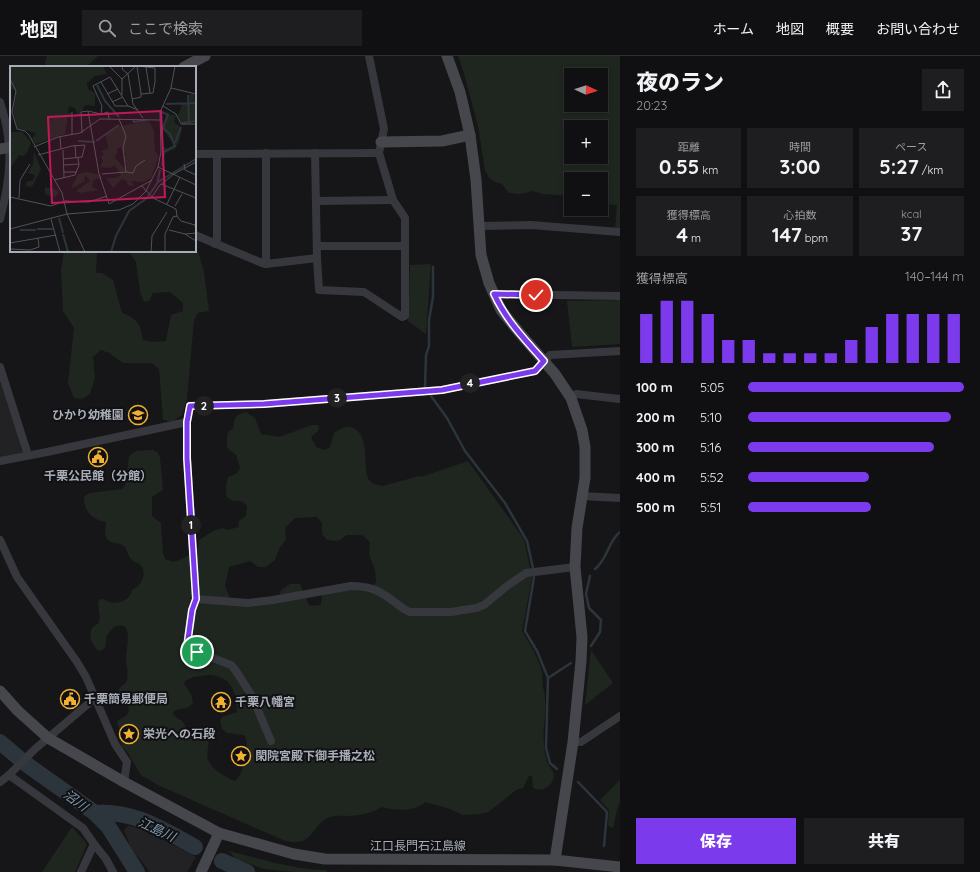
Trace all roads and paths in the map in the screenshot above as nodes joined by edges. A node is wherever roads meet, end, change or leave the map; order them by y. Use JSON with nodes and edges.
{"nodes":[{"id":1,"x":205,"y":56,"type":"edge"},
{"id":2,"x":369,"y":56,"type":"edge"},
{"id":3,"x":447,"y":56,"type":"edge"},
{"id":4,"x":186,"y":66,"type":"edge"},
{"id":5,"x":0,"y":102,"type":"edge"},
{"id":6,"x":470,"y":135,"type":"junction"},
{"id":7,"x":380,"y":147,"type":"junction"},
{"id":8,"x":7,"y":148,"type":"edge"},
{"id":9,"x":266,"y":153,"type":"junction"},
{"id":10,"x":315,"y":153,"type":"junction"},
{"id":11,"x":196,"y":154,"type":"edge"},
{"id":12,"x":217,"y":154,"type":"junction"},
{"id":13,"x":393,"y":200,"type":"junction"},
{"id":14,"x":316,"y":201,"type":"junction"},
{"id":15,"x":0,"y":219,"type":"edge"},
{"id":16,"x":479,"y":226,"type":"junction"},
{"id":17,"x":620,"y":232,"type":"edge"},
{"id":18,"x":196,"y":235,"type":"edge"},
{"id":19,"x":215,"y":244,"type":"junction"},
{"id":20,"x":317,"y":246,"type":"junction"},
{"id":21,"x":405,"y":246,"type":"junction"},
{"id":22,"x":317,"y":258,"type":"junction"},
{"id":23,"x":266,"y":264,"type":"junction"},
{"id":24,"x":494,"y":294,"type":"junction"},
{"id":25,"x":620,"y":296,"type":"edge"},
{"id":26,"x":620,"y":351,"type":"edge"},
{"id":27,"x":544,"y":361,"type":"junction"},
{"id":28,"x":0,"y":367,"type":"edge"},
{"id":29,"x":571,"y":398,"type":"junction"},
{"id":30,"x":620,"y":400,"type":"edge"},
{"id":31,"x":187,"y":422,"type":"junction"},
{"id":32,"x":28,"y":455,"type":"junction"},
{"id":33,"x":0,"y":460,"type":"edge"},
{"id":34,"x":582,"y":496,"type":"junction"},
{"id":35,"x":620,"y":498,"type":"edge"},
{"id":36,"x":0,"y":540,"type":"edge"},
{"id":37,"x":575,"y":567,"type":"junction"},
{"id":38,"x":196,"y":599,"type":"junction"},
{"id":39,"x":0,"y":691,"type":"edge"},
{"id":40,"x":94,"y":698,"type":"junction"},
{"id":41,"x":620,"y":716,"type":"edge"},
{"id":42,"x":48,"y":738,"type":"junction"},
{"id":43,"x":271,"y":741,"type":"dead end"},
{"id":44,"x":573,"y":742,"type":"junction"},
{"id":45,"x":11,"y":772,"type":"junction"},
{"id":46,"x":0,"y":782,"type":"edge"},
{"id":47,"x":124,"y":782,"type":"junction"},
{"id":48,"x":219,"y":833,"type":"junction"},
{"id":49,"x":94,"y":844,"type":"junction"},
{"id":50,"x":555,"y":860,"type":"junction"},
{"id":51,"x":620,"y":868,"type":"edge"},
{"id":52,"x":81,"y":872,"type":"edge"},
{"id":53,"x":113,"y":872,"type":"edge"},
{"id":54,"x":201,"y":872,"type":"edge"}],
"edges":[{"from":1,"to":4,"type":"street"},
{"from":2,"to":7,"type":"street"},
{"from":3,"to":6,"type":"street"},
{"from":5,"to":8,"type":"street"},
{"from":6,"to":7,"type":"street"},
{"from":6,"to":16,"type":"street"},
{"from":7,"to":10,"type":"street"},
{"from":7,"to":13,"type":"street"},
{"from":8,"to":15,"type":"street"},
{"from":9,"to":10,"type":"street"},
{"from":9,"to":12,"type":"street"},
{"from":9,"to":23,"type":"street"},
{"from":10,"to":14,"type":"street"},
{"from":11,"to":12,"type":"street"},
{"from":12,"to":19,"type":"street"},
{"from":13,"to":14,"type":"street"},
{"from":13,"to":21,"type":"street"},
{"from":14,"to":20,"type":"street"},
{"from":16,"to":17,"type":"street"},
{"from":16,"to":24,"type":"street"},
{"from":18,"to":19,"type":"street"},
{"from":19,"to":23,"type":"street"},
{"from":20,"to":21,"type":"street"},
{"from":20,"to":22,"type":"street"},
{"from":21,"to":22,"type":"street"},
{"from":22,"to":23,"type":"street"},
{"from":24,"to":25,"type":"street"},
{"from":24,"to":27,"type":"street"},
{"from":26,"to":27,"type":"street"},
{"from":27,"to":29,"type":"street"},
{"from":27,"to":31,"type":"street"},
{"from":28,"to":32,"type":"street"},
{"from":29,"to":30,"type":"street"},
{"from":29,"to":34,"type":"street"},
{"from":31,"to":32,"type":"street"},
{"from":31,"to":38,"type":"street"},
{"from":32,"to":33,"type":"street"},
{"from":34,"to":35,"type":"street"},
{"from":34,"to":37,"type":"street"},
{"from":36,"to":40,"type":"street"},
{"from":37,"to":38,"type":"street"},
{"from":37,"to":44,"type":"street"},
{"from":38,"to":43,"type":"street"},
{"from":39,"to":42,"type":"street","name":"江口長門石江島線"},
{"from":40,"to":42,"type":"street"},
{"from":40,"to":47,"type":"street"},
{"from":41,"to":44,"type":"street"},
{"from":42,"to":45,"type":"street"},
{"from":42,"to":47,"type":"street","name":"江口長門石江島線"},
{"from":44,"to":50,"type":"street"},
{"from":45,"to":46,"type":"street"},
{"from":45,"to":49,"type":"street"},
{"from":47,"to":48,"type":"street","name":"江口長門石江島線"},
{"from":48,"to":50,"type":"street","name":"江口長門石江島線"},
{"from":48,"to":54,"type":"street"},
{"from":49,"to":52,"type":"street"},
{"from":49,"to":53,"type":"street"},
{"from":50,"to":51,"type":"street","name":"江口長門石江島線"}]}
